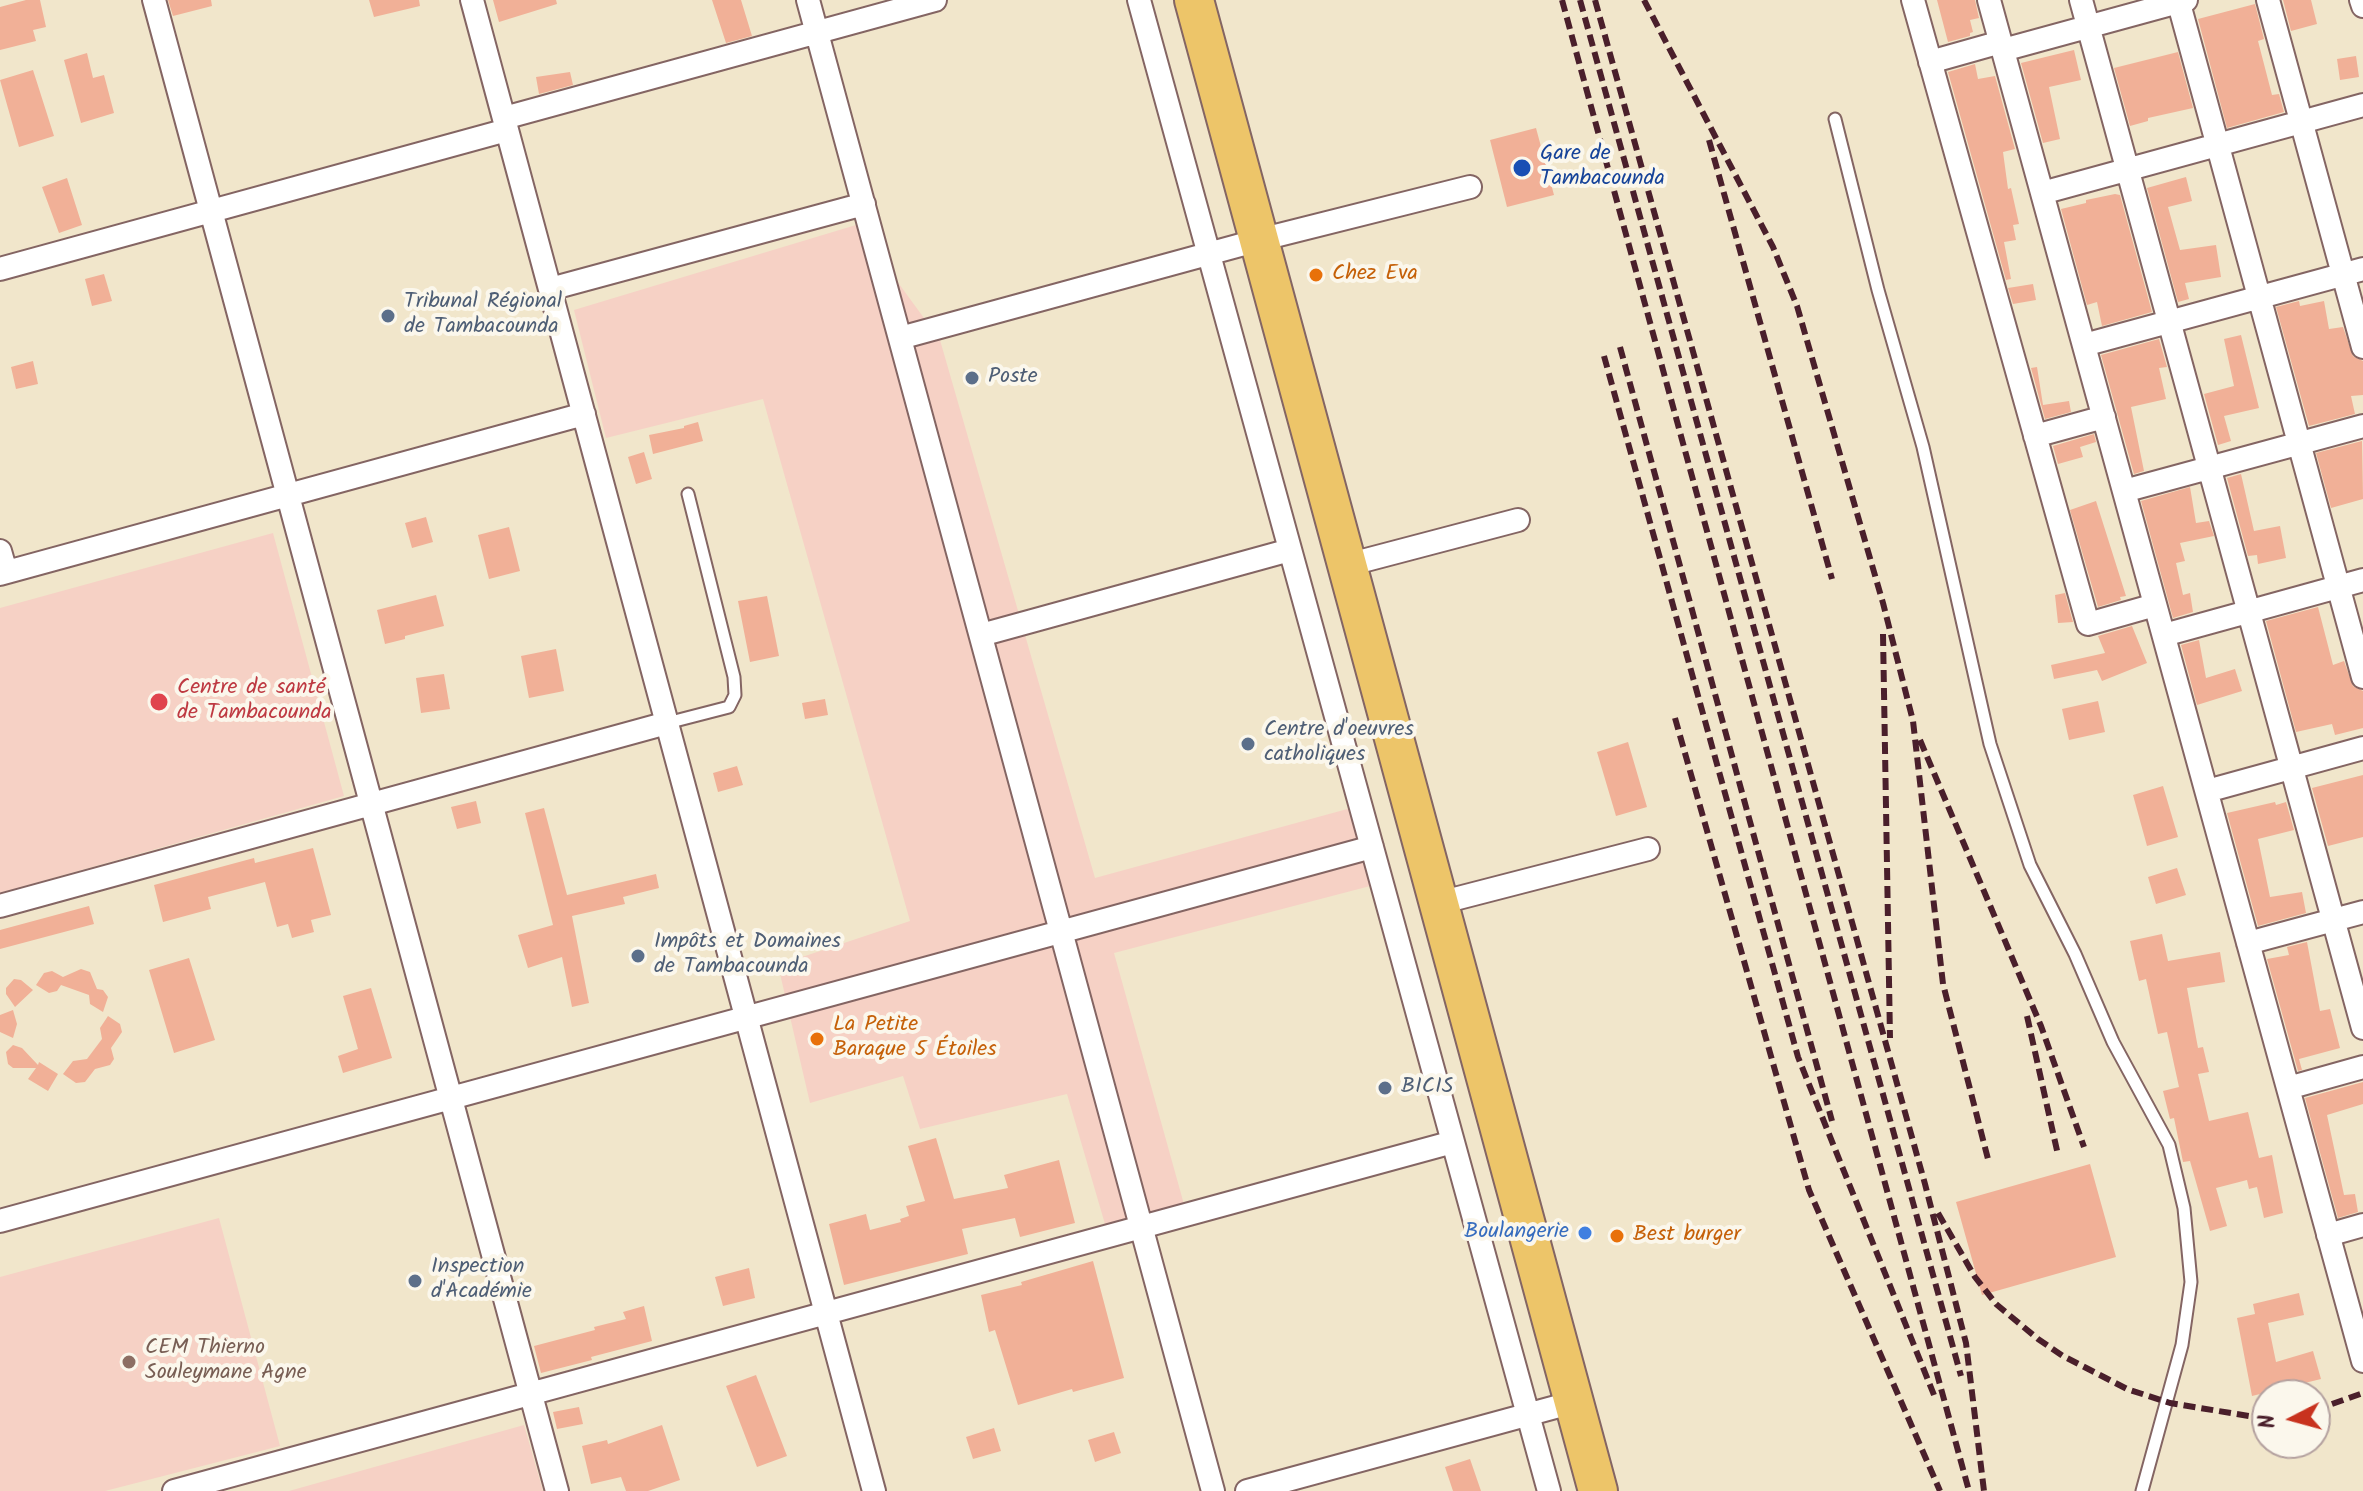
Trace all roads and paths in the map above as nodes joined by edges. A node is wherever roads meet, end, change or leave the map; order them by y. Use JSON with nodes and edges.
{"nodes":[{"id":1,"x":154,"y":0,"type":"edge"},
{"id":2,"x":472,"y":0,"type":"edge"},
{"id":3,"x":808,"y":0,"type":"edge"},
{"id":4,"x":935,"y":0,"type":"edge"},
{"id":5,"x":1139,"y":0,"type":"edge"},
{"id":6,"x":1194,"y":0,"type":"edge"},
{"id":7,"x":1913,"y":0,"type":"edge"},
{"id":8,"x":1989,"y":0,"type":"edge"},
{"id":9,"x":2081,"y":0,"type":"edge"},
{"id":10,"x":2268,"y":0,"type":"edge"},
{"id":11,"x":2361,"y":0,"type":"edge"},
{"id":12,"x":2181,"y":1,"type":"edge"},
{"id":13,"x":2363,"y":6,"type":"edge"},
{"id":14,"x":2088,"y":27,"type":"junction"},
{"id":15,"x":817,"y":32,"type":"junction"},
{"id":16,"x":2002,"y":46,"type":"junction"},
{"id":17,"x":1930,"y":62,"type":"junction"},
{"id":18,"x":2363,"y":105,"type":"edge"},
{"id":19,"x":1835,"y":119,"type":"dead end"},
{"id":20,"x":2302,"y":122,"type":"junction"},
{"id":21,"x":506,"y":124,"type":"junction"},
{"id":22,"x":2218,"y":145,"type":"junction"},
{"id":23,"x":2127,"y":170,"type":"junction"},
{"id":24,"x":1470,"y":187,"type":"dead end"},
{"id":25,"x":2042,"y":193,"type":"junction"},
{"id":26,"x":864,"y":204,"type":"junction"},
{"id":27,"x":211,"y":211,"type":"junction"},
{"id":28,"x":1259,"y":240,"type":"junction"},
{"id":29,"x":1209,"y":253,"type":"junction"},
{"id":30,"x":0,"y":269,"type":"edge"},
{"id":31,"x":2353,"y":272,"type":"edge"},
{"id":32,"x":550,"y":289,"type":"junction"},
{"id":33,"x":2259,"y":297,"type":"junction"},
{"id":34,"x":2169,"y":322,"type":"junction"},
{"id":35,"x":900,"y":338,"type":"junction"},
{"id":36,"x":2084,"y":345,"type":"junction"},
{"id":37,"x":2363,"y":347,"type":"edge"},
{"id":38,"x":584,"y":414,"type":"junction"},
{"id":39,"x":2104,"y":417,"type":"junction"},
{"id":40,"x":2363,"y":426,"type":"edge"},
{"id":41,"x":2035,"y":436,"type":"junction"},
{"id":42,"x":2299,"y":444,"type":"junction"},
{"id":43,"x":2209,"y":468,"type":"junction"},
{"id":44,"x":2124,"y":491,"type":"junction"},
{"id":45,"x":688,"y":494,"type":"dead end"},
{"id":46,"x":288,"y":495,"type":"junction"},
{"id":47,"x":1518,"y":520,"type":"dead end"},
{"id":48,"x":1290,"y":550,"type":"junction"},
{"id":49,"x":1347,"y":565,"type":"junction"},
{"id":50,"x":2,"y":566,"type":"edge"},
{"id":51,"x":2363,"y":580,"type":"edge"},
{"id":52,"x":2338,"y":587,"type":"junction"},
{"id":53,"x":2155,"y":605,"type":"junction"},
{"id":54,"x":2249,"y":612,"type":"junction"},
{"id":55,"x":981,"y":635,"type":"junction"},
{"id":56,"x":2164,"y":635,"type":"junction"},
{"id":57,"x":2363,"y":677,"type":"edge"},
{"id":58,"x":667,"y":723,"type":"junction"},
{"id":59,"x":2363,"y":748,"type":"edge"},
{"id":60,"x":2292,"y":768,"type":"junction"},
{"id":61,"x":2207,"y":791,"type":"junction"},
{"id":62,"x":371,"y":804,"type":"junction"},
{"id":63,"x":1372,"y":847,"type":"junction"},
{"id":64,"x":1648,"y":849,"type":"dead end"},
{"id":65,"x":1439,"y":903,"type":"junction"},
{"id":66,"x":0,"y":906,"type":"edge"},
{"id":67,"x":2363,"y":912,"type":"edge"},
{"id":68,"x":2333,"y":920,"type":"junction"},
{"id":69,"x":1061,"y":931,"type":"junction"},
{"id":70,"x":2248,"y":943,"type":"junction"},
{"id":71,"x":747,"y":1017,"type":"junction"},
{"id":72,"x":2363,"y":1028,"type":"edge"},
{"id":73,"x":2363,"y":1067,"type":"edge"},
{"id":74,"x":2288,"y":1088,"type":"junction"},
{"id":75,"x":450,"y":1098,"type":"junction"},
{"id":76,"x":1453,"y":1142,"type":"junction"},
{"id":77,"x":0,"y":1221,"type":"edge"},
{"id":78,"x":2363,"y":1225,"type":"edge"},
{"id":79,"x":1141,"y":1227,"type":"junction"},
{"id":80,"x":2328,"y":1235,"type":"junction"},
{"id":81,"x":826,"y":1313,"type":"junction"},
{"id":82,"x":2363,"y":1361,"type":"edge"},
{"id":83,"x":530,"y":1394,"type":"junction"},
{"id":84,"x":1574,"y":1402,"type":"junction"},
{"id":85,"x":1528,"y":1414,"type":"junction"},
{"id":86,"x":174,"y":1491,"type":"edge"},
{"id":87,"x":557,"y":1491,"type":"edge"},
{"id":88,"x":874,"y":1491,"type":"edge"},
{"id":89,"x":1213,"y":1491,"type":"edge"},
{"id":90,"x":1247,"y":1491,"type":"edge"},
{"id":91,"x":1549,"y":1491,"type":"edge"},
{"id":92,"x":1598,"y":1491,"type":"edge"},
{"id":93,"x":2142,"y":1491,"type":"edge"}],
"edges":[{"from":1,"to":27,"type":"street"},
{"from":2,"to":21,"type":"street"},
{"from":3,"to":15,"type":"street"},
{"from":4,"to":15,"type":"street"},
{"from":5,"to":29,"type":"street"},
{"from":6,"to":28,"type":"highway"},
{"from":7,"to":17,"type":"street"},
{"from":8,"to":16,"type":"street"},
{"from":9,"to":14,"type":"street"},
{"from":10,"to":20,"type":"street"},
{"from":11,"to":13,"type":"street"},
{"from":12,"to":14,"type":"street"},
{"from":12,"to":22,"type":"street"},
{"from":14,"to":16,"type":"street"},
{"from":14,"to":23,"type":"street"},
{"from":15,"to":21,"type":"street"},
{"from":15,"to":26,"type":"street"},
{"from":16,"to":17,"type":"street"},
{"from":16,"to":25,"type":"street"},
{"from":17,"to":41,"type":"street"},
{"from":18,"to":20,"type":"street"},
{"from":19,"to":93,"type":"lane"},
{"from":20,"to":22,"type":"street"},
{"from":20,"to":31,"type":"street"},
{"from":21,"to":27,"type":"street"},
{"from":21,"to":32,"type":"street"},
{"from":22,"to":23,"type":"street"},
{"from":22,"to":33,"type":"street"},
{"from":23,"to":25,"type":"street"},
{"from":23,"to":34,"type":"street"},
{"from":24,"to":28,"type":"street"},
{"from":25,"to":36,"type":"street"},
{"from":26,"to":32,"type":"street"},
{"from":26,"to":35,"type":"street"},
{"from":27,"to":30,"type":"street"},
{"from":27,"to":46,"type":"street"},
{"from":28,"to":29,"type":"street"},
{"from":28,"to":49,"type":"highway"},
{"from":29,"to":35,"type":"street"},
{"from":29,"to":48,"type":"street"},
{"from":31,"to":33,"type":"street"},
{"from":31,"to":37,"type":"street"},
{"from":32,"to":38,"type":"street"},
{"from":33,"to":34,"type":"street"},
{"from":33,"to":42,"type":"street"},
{"from":34,"to":36,"type":"street"},
{"from":34,"to":43,"type":"street"},
{"from":35,"to":55,"type":"street"},
{"from":36,"to":39,"type":"street"},
{"from":38,"to":46,"type":"street"},
{"from":38,"to":58,"type":"street"},
{"from":39,"to":41,"type":"street"},
{"from":39,"to":44,"type":"street"},
{"from":40,"to":42,"type":"street"},
{"from":41,"to":53,"type":"street"},
{"from":42,"to":43,"type":"street"},
{"from":42,"to":52,"type":"street"},
{"from":43,"to":44,"type":"street"},
{"from":43,"to":54,"type":"street"},
{"from":44,"to":53,"type":"street"},
{"from":45,"to":58,"type":"lane"},
{"from":46,"to":50,"type":"street"},
{"from":46,"to":62,"type":"street"},
{"from":47,"to":49,"type":"street"},
{"from":48,"to":55,"type":"street"},
{"from":48,"to":63,"type":"street"},
{"from":49,"to":65,"type":"highway"},
{"from":51,"to":52,"type":"street"},
{"from":52,"to":54,"type":"street"},
{"from":52,"to":57,"type":"street"},
{"from":53,"to":56,"type":"street"},
{"from":54,"to":56,"type":"street"},
{"from":54,"to":60,"type":"street"},
{"from":55,"to":69,"type":"street"},
{"from":56,"to":61,"type":"street"},
{"from":58,"to":62,"type":"street"},
{"from":58,"to":71,"type":"street"},
{"from":59,"to":60,"type":"street"},
{"from":60,"to":61,"type":"street"},
{"from":60,"to":68,"type":"street"},
{"from":61,"to":70,"type":"street"},
{"from":62,"to":66,"type":"street"},
{"from":62,"to":75,"type":"street"},
{"from":63,"to":69,"type":"street"},
{"from":63,"to":76,"type":"street"},
{"from":64,"to":65,"type":"street"},
{"from":65,"to":84,"type":"highway"},
{"from":67,"to":68,"type":"street"},
{"from":68,"to":70,"type":"street"},
{"from":68,"to":72,"type":"street"},
{"from":69,"to":71,"type":"street"},
{"from":69,"to":79,"type":"street"},
{"from":70,"to":74,"type":"street"},
{"from":71,"to":75,"type":"street"},
{"from":71,"to":81,"type":"street"},
{"from":73,"to":74,"type":"street"},
{"from":74,"to":80,"type":"street"},
{"from":75,"to":77,"type":"street"},
{"from":75,"to":83,"type":"street"},
{"from":76,"to":79,"type":"street"},
{"from":76,"to":85,"type":"street"},
{"from":78,"to":80,"type":"street"},
{"from":79,"to":81,"type":"street"},
{"from":79,"to":89,"type":"street"},
{"from":80,"to":82,"type":"street"},
{"from":81,"to":83,"type":"street"},
{"from":81,"to":88,"type":"street"},
{"from":83,"to":86,"type":"street"},
{"from":83,"to":87,"type":"street"},
{"from":84,"to":85,"type":"street"},
{"from":84,"to":92,"type":"highway"},
{"from":85,"to":90,"type":"street"},
{"from":85,"to":91,"type":"street"}]}
